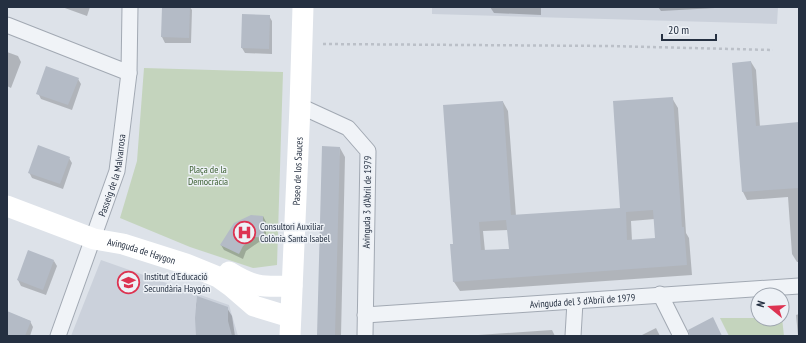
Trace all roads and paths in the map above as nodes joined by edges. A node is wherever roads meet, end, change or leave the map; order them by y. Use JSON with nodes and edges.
{"nodes":[{"id":1,"x":130,"y":7,"type":"edge"},
{"id":2,"x":303,"y":7,"type":"edge"},
{"id":3,"x":7,"y":25,"type":"edge"},
{"id":4,"x":322,"y":44,"type":"dead end"},
{"id":5,"x":773,"y":50,"type":"dead end"},
{"id":6,"x":129,"y":73,"type":"junction"},
{"id":7,"x":300,"y":106,"type":"junction"},
{"id":8,"x":7,"y":195,"type":"edge"},
{"id":9,"x":7,"y":206,"type":"edge"},
{"id":10,"x":96,"y":234,"type":"junction"},
{"id":11,"x":292,"y":286,"type":"junction"},
{"id":12,"x":799,"y":286,"type":"edge"},
{"id":13,"x":660,"y":294,"type":"junction"},
{"id":14,"x":575,"y":302,"type":"junction"},
{"id":15,"x":366,"y":315,"type":"junction"},
{"id":16,"x":290,"y":327,"type":"edge"},
{"id":17,"x":58,"y":336,"type":"edge"},
{"id":18,"x":365,"y":336,"type":"edge"},
{"id":19,"x":573,"y":336,"type":"edge"},
{"id":20,"x":681,"y":336,"type":"edge"}],
"edges":[{"from":1,"to":6,"type":"street","name":"Passeig de la Malvarrosa"},
{"from":2,"to":7,"type":"street","name":"Paseo de los Sauces"},
{"from":3,"to":6,"type":"street"},
{"from":4,"to":5,"type":"path"},
{"from":6,"to":10,"type":"street","name":"Passeig de la Malvarrosa"},
{"from":7,"to":11,"type":"street","name":"Paseo de los Sauces"},
{"from":7,"to":15,"type":"street","name":"Avinguda 3 d'Abril de 1979"},
{"from":8,"to":10,"type":"street","name":"Avinguda de Haygon"},
{"from":9,"to":10,"type":"street","name":"Avinguda de Haygon"},
{"from":10,"to":11,"type":"street","name":"Avinguda de Haygon"},
{"from":10,"to":16,"type":"street","name":"Avinguda de Haygon"},
{"from":10,"to":17,"type":"street","name":"Passeig de la Malvarrosa"},
{"from":11,"to":16,"type":"street","name":"Paseo de los Sauces"},
{"from":12,"to":13,"type":"street","name":"Avinguda del 3 d'Abril de 1979"},
{"from":13,"to":14,"type":"street","name":"Avinguda del 3 d'Abril de 1979"},
{"from":13,"to":20,"type":"street"},
{"from":14,"to":15,"type":"street","name":"Avinguda del 3 d'Abril de 1979"},
{"from":14,"to":19,"type":"street"},
{"from":15,"to":18,"type":"street","name":"Avinguda 3 d'Abril de 1979"}]}
